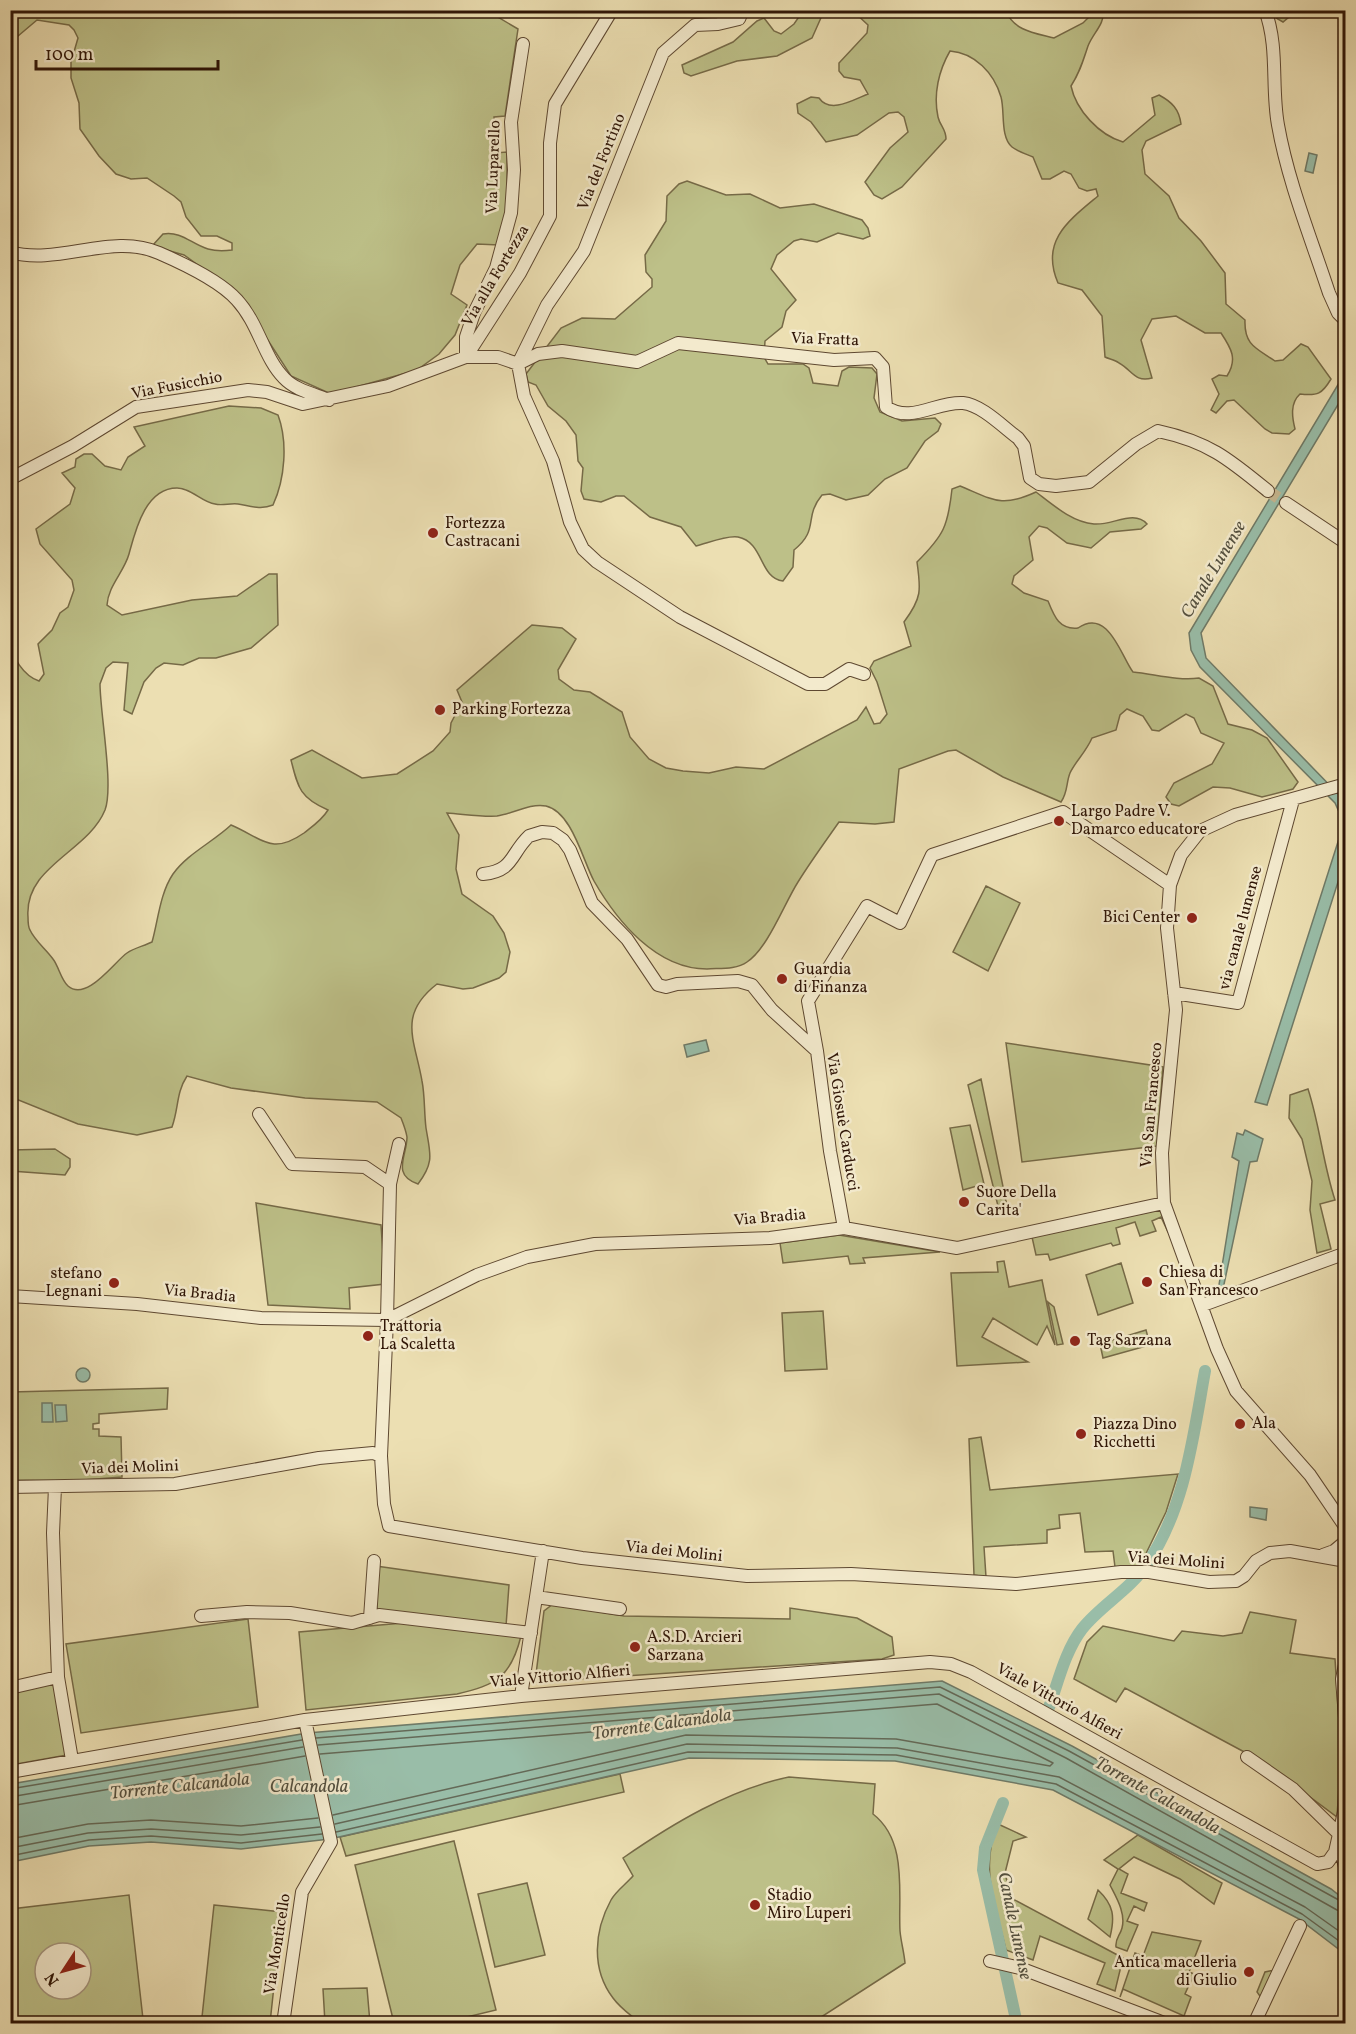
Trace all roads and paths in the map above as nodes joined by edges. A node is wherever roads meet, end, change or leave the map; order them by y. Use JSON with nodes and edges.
{"nodes":[{"id":1,"x":612,"y":10,"type":"edge"},
{"id":2,"x":743,"y":10,"type":"edge"},
{"id":3,"x":1265,"y":10,"type":"edge"},
{"id":4,"x":523,"y":44,"type":"dead end"},
{"id":5,"x":10,"y":252,"type":"edge"},
{"id":6,"x":1346,"y":321,"type":"edge"},
{"id":7,"x":466,"y":357,"type":"junction"},
{"id":8,"x":518,"y":364,"type":"junction"},
{"id":9,"x":330,"y":401,"type":"junction"},
{"id":10,"x":10,"y":479,"type":"edge"},
{"id":11,"x":1268,"y":491,"type":"tunnel mouth"},
{"id":12,"x":1286,"y":502,"type":"tunnel mouth"},
{"id":13,"x":1346,"y":543,"type":"edge"},
{"id":14,"x":864,"y":674,"type":"dead end"},
{"id":15,"x":1344,"y":785,"type":"edge"},
{"id":16,"x":1293,"y":800,"type":"junction"},
{"id":17,"x":483,"y":874,"type":"dead end"},
{"id":18,"x":1170,"y":885,"type":"junction"},
{"id":19,"x":1174,"y":993,"type":"junction"},
{"id":20,"x":817,"y":1051,"type":"junction"},
{"id":21,"x":259,"y":1113,"type":"dead end"},
{"id":22,"x":399,"y":1144,"type":"dead end"},
{"id":23,"x":390,"y":1184,"type":"junction"},
{"id":24,"x":1164,"y":1203,"type":"junction"},
{"id":25,"x":844,"y":1228,"type":"junction"},
{"id":26,"x":1346,"y":1253,"type":"edge"},
{"id":27,"x":10,"y":1296,"type":"edge"},
{"id":28,"x":1203,"y":1305,"type":"junction"},
{"id":29,"x":387,"y":1320,"type":"junction"},
{"id":30,"x":381,"y":1456,"type":"junction"},
{"id":31,"x":10,"y":1487,"type":"edge"},
{"id":32,"x":55,"y":1487,"type":"junction"},
{"id":33,"x":1342,"y":1524,"type":"edge"},
{"id":34,"x":1342,"y":1544,"type":"edge"},
{"id":35,"x":543,"y":1551,"type":"junction"},
{"id":36,"x":1322,"y":1555,"type":"junction"},
{"id":37,"x":374,"y":1561,"type":"dead end"},
{"id":38,"x":1346,"y":1561,"type":"edge"},
{"id":39,"x":536,"y":1597,"type":"junction"},
{"id":40,"x":620,"y":1609,"type":"dead end"},
{"id":41,"x":201,"y":1616,"type":"dead end"},
{"id":42,"x":370,"y":1618,"type":"junction"},
{"id":43,"x":531,"y":1633,"type":"junction"},
{"id":44,"x":1346,"y":1660,"type":"edge"},
{"id":45,"x":58,"y":1677,"type":"junction"},
{"id":46,"x":10,"y":1688,"type":"edge"},
{"id":47,"x":521,"y":1696,"type":"junction"},
{"id":48,"x":304,"y":1720,"type":"junction"},
{"id":49,"x":1346,"y":1730,"type":"edge"},
{"id":50,"x":1246,"y":1757,"type":"dead end"},
{"id":51,"x":72,"y":1760,"type":"junction"},
{"id":52,"x":10,"y":1772,"type":"edge"},
{"id":53,"x":1346,"y":1803,"type":"edge"},
{"id":54,"x":1339,"y":1836,"type":"junction"},
{"id":55,"x":1346,"y":1870,"type":"edge"},
{"id":56,"x":1300,"y":1926,"type":"dead end"},
{"id":57,"x":990,"y":1961,"type":"dead end"},
{"id":58,"x":282,"y":2024,"type":"edge"},
{"id":59,"x":1167,"y":2024,"type":"edge"},
{"id":60,"x":1254,"y":2024,"type":"edge"}],
"edges":[{"from":1,"to":7,"type":"street","name":"Via alla Fortezza"},
{"from":2,"to":8,"type":"street","name":"Via del Fortino"},
{"from":3,"to":6,"type":"street"},
{"from":4,"to":7,"type":"street","name":"Via Luparello"},
{"from":5,"to":9,"type":"street"},
{"from":7,"to":8,"type":"street"},
{"from":7,"to":9,"type":"street","name":"Via Fusicchio"},
{"from":8,"to":11,"type":"street","name":"Via Fratta"},
{"from":8,"to":14,"type":"street"},
{"from":9,"to":10,"type":"street","name":"Via Fusicchio"},
{"from":12,"to":13,"type":"street"},
{"from":15,"to":16,"type":"street","name":"Via San Francesco"},
{"from":16,"to":18,"type":"street","name":"Via San Francesco"},
{"from":16,"to":19,"type":"street","name":"via canale lunense"},
{"from":17,"to":20,"type":"street","name":"Via Giosuè Carducci"},
{"from":18,"to":19,"type":"street","name":"Via San Francesco"},
{"from":18,"to":20,"type":"street"},
{"from":19,"to":24,"type":"street","name":"Via San Francesco"},
{"from":20,"to":25,"type":"street","name":"Via Giosuè Carducci"},
{"from":21,"to":23,"type":"street"},
{"from":22,"to":23,"type":"street"},
{"from":23,"to":29,"type":"street"},
{"from":24,"to":25,"type":"street","name":"Via Bradia"},
{"from":24,"to":28,"type":"street","name":"Via San Francesco"},
{"from":25,"to":29,"type":"street","name":"Via Bradia"},
{"from":26,"to":28,"type":"street"},
{"from":27,"to":29,"type":"street","name":"Via Bradia"},
{"from":28,"to":33,"type":"street","name":"Via San Francesco"},
{"from":29,"to":30,"type":"street"},
{"from":30,"to":32,"type":"street","name":"Via dei Molini"},
{"from":30,"to":35,"type":"street","name":"Via dei Molini"},
{"from":31,"to":32,"type":"street","name":"Via dei Molini"},
{"from":32,"to":45,"type":"street"},
{"from":33,"to":34,"type":"street"},
{"from":34,"to":36,"type":"street"},
{"from":35,"to":36,"type":"street","name":"Via dei Molini"},
{"from":35,"to":39,"type":"street"},
{"from":36,"to":38,"type":"street","name":"Via dei Molini"},
{"from":37,"to":42,"type":"street"},
{"from":39,"to":40,"type":"street"},
{"from":39,"to":43,"type":"street"},
{"from":41,"to":42,"type":"street"},
{"from":42,"to":43,"type":"street"},
{"from":43,"to":47,"type":"street"},
{"from":44,"to":49,"type":"street"},
{"from":45,"to":46,"type":"street"},
{"from":45,"to":51,"type":"street"},
{"from":47,"to":48,"type":"street","name":"Viale Vittorio Alfieri"},
{"from":47,"to":54,"type":"street","name":"Viale Vittorio Alfieri"},
{"from":48,"to":51,"type":"street","name":"Viale Vittorio Alfieri"},
{"from":48,"to":58,"type":"street","name":"Via Monticello"},
{"from":50,"to":54,"type":"street"},
{"from":51,"to":52,"type":"street","name":"Viale Vittorio Alfieri"},
{"from":53,"to":54,"type":"street"},
{"from":54,"to":55,"type":"street"},
{"from":56,"to":60,"type":"street"},
{"from":57,"to":59,"type":"street"}]}
